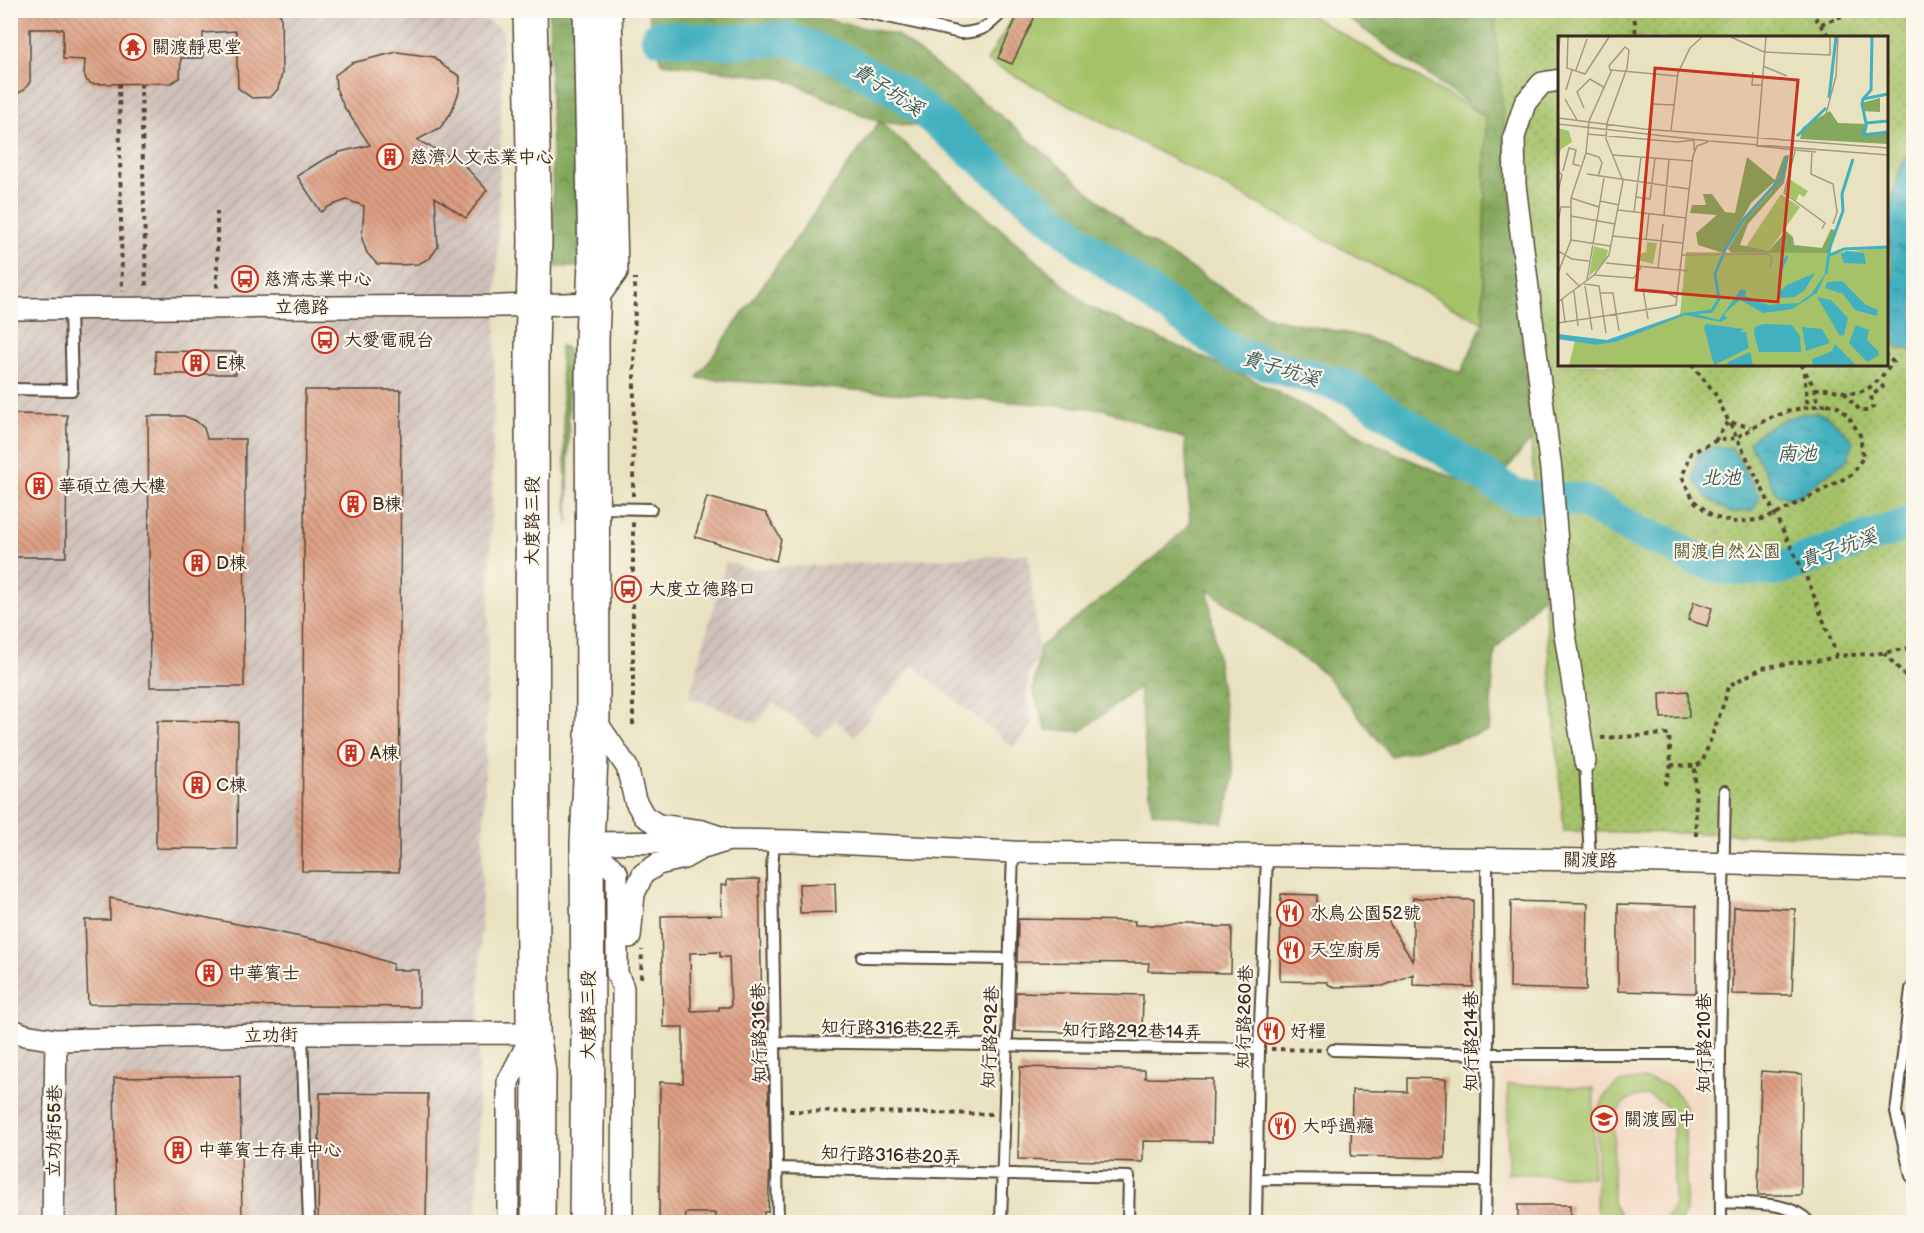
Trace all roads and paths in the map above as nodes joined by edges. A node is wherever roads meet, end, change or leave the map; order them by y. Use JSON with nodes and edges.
{"nodes":[{"id":1,"x":530,"y":10,"type":"edge"},
{"id":2,"x":590,"y":10,"type":"edge"},
{"id":3,"x":611,"y":10,"type":"edge"},
{"id":4,"x":856,"y":10,"type":"edge"},
{"id":5,"x":1004,"y":10,"type":"edge"},
{"id":6,"x":1634,"y":10,"type":"edge"},
{"id":7,"x":1810,"y":10,"type":"edge"},
{"id":8,"x":1855,"y":11,"type":"edge"},
{"id":9,"x":1821,"y":24,"type":"junction"},
{"id":10,"x":1636,"y":36,"type":"edge"},
{"id":11,"x":1829,"y":36,"type":"edge"},
{"id":12,"x":602,"y":70,"type":"junction"},
{"id":13,"x":1558,"y":80,"type":"edge"},
{"id":14,"x":119,"y":83,"type":"dead end"},
{"id":15,"x":141,"y":83,"type":"dead end"},
{"id":16,"x":217,"y":212,"type":"dead end"},
{"id":17,"x":635,"y":275,"type":"dead end"},
{"id":18,"x":594,"y":303,"type":"junction"},
{"id":19,"x":533,"y":304,"type":"junction"},
{"id":20,"x":217,"y":308,"type":"junction"},
{"id":21,"x":10,"y":309,"type":"edge"},
{"id":22,"x":70,"y":309,"type":"junction"},
{"id":23,"x":147,"y":309,"type":"junction"},
{"id":24,"x":122,"y":310,"type":"junction"},
{"id":25,"x":1888,"y":356,"type":"edge"},
{"id":26,"x":1693,"y":366,"type":"edge"},
{"id":27,"x":1802,"y":366,"type":"edge"},
{"id":28,"x":1804,"y":372,"type":"junction"},
{"id":29,"x":1878,"y":382,"type":"junction"},
{"id":30,"x":10,"y":389,"type":"edge"},
{"id":31,"x":1815,"y":389,"type":"junction"},
{"id":32,"x":1845,"y":392,"type":"junction"},
{"id":33,"x":1818,"y":407,"type":"junction"},
{"id":34,"x":1808,"y":408,"type":"junction"},
{"id":35,"x":1728,"y":422,"type":"junction"},
{"id":36,"x":1752,"y":428,"type":"junction"},
{"id":37,"x":1736,"y":437,"type":"junction"},
{"id":38,"x":1714,"y":441,"type":"junction"},
{"id":39,"x":593,"y":507,"type":"junction"},
{"id":40,"x":633,"y":508,"type":"junction"},
{"id":41,"x":651,"y":509,"type":"dead end"},
{"id":42,"x":1775,"y":515,"type":"junction"},
{"id":43,"x":1914,"y":647,"type":"edge"},
{"id":44,"x":1883,"y":653,"type":"junction"},
{"id":45,"x":1838,"y":656,"type":"junction"},
{"id":46,"x":1914,"y":685,"type":"edge"},
{"id":47,"x":593,"y":716,"type":"junction"},
{"id":48,"x":633,"y":724,"type":"dead end"},
{"id":49,"x":1582,"y":739,"type":"junction"},
{"id":50,"x":1585,"y":762,"type":"joint"},
{"id":51,"x":1671,"y":765,"type":"junction"},
{"id":52,"x":1695,"y":766,"type":"junction"},
{"id":53,"x":1665,"y":785,"type":"dead end"},
{"id":54,"x":1725,"y":791,"type":"dead end"},
{"id":55,"x":1696,"y":836,"type":"dead end"},
{"id":56,"x":729,"y":840,"type":"junction"},
{"id":57,"x":774,"y":842,"type":"junction"},
{"id":58,"x":587,"y":843,"type":"junction"},
{"id":59,"x":700,"y":849,"type":"junction"},
{"id":60,"x":1013,"y":852,"type":"junction"},
{"id":61,"x":1267,"y":857,"type":"junction"},
{"id":62,"x":1487,"y":859,"type":"junction"},
{"id":63,"x":1590,"y":860,"type":"junction"},
{"id":64,"x":1723,"y":863,"type":"junction"},
{"id":65,"x":1914,"y":869,"type":"edge"},
{"id":66,"x":862,"y":957,"type":"dead end"},
{"id":67,"x":1009,"y":959,"type":"junction"},
{"id":68,"x":1914,"y":984,"type":"edge"},
{"id":69,"x":623,"y":988,"type":"junction"},
{"id":70,"x":10,"y":1029,"type":"edge"},
{"id":71,"x":533,"y":1032,"type":"junction"},
{"id":72,"x":302,"y":1034,"type":"junction"},
{"id":73,"x":1909,"y":1035,"type":"edge"},
{"id":74,"x":56,"y":1040,"type":"junction"},
{"id":75,"x":776,"y":1042,"type":"junction"},
{"id":76,"x":1005,"y":1046,"type":"junction"},
{"id":77,"x":1259,"y":1049,"type":"junction"},
{"id":78,"x":1333,"y":1050,"type":"joint"},
{"id":79,"x":1488,"y":1054,"type":"junction"},
{"id":80,"x":1720,"y":1054,"type":"junction"},
{"id":81,"x":777,"y":1111,"type":"junction"},
{"id":82,"x":1004,"y":1115,"type":"junction"},
{"id":83,"x":778,"y":1168,"type":"junction"},
{"id":84,"x":1003,"y":1175,"type":"junction"},
{"id":85,"x":1912,"y":1175,"type":"edge"},
{"id":86,"x":1258,"y":1179,"type":"junction"},
{"id":87,"x":1486,"y":1181,"type":"junction"},
{"id":88,"x":1722,"y":1202,"type":"junction"},
{"id":89,"x":52,"y":1222,"type":"edge"},
{"id":90,"x":309,"y":1222,"type":"edge"},
{"id":91,"x":508,"y":1222,"type":"edge"},
{"id":92,"x":538,"y":1222,"type":"edge"},
{"id":93,"x":586,"y":1222,"type":"edge"},
{"id":94,"x":622,"y":1222,"type":"edge"},
{"id":95,"x":778,"y":1222,"type":"edge"},
{"id":96,"x":1001,"y":1222,"type":"edge"},
{"id":97,"x":1128,"y":1222,"type":"edge"},
{"id":98,"x":1256,"y":1222,"type":"edge"},
{"id":99,"x":1485,"y":1222,"type":"edge"},
{"id":100,"x":1721,"y":1222,"type":"edge"},
{"id":101,"x":1809,"y":1222,"type":"edge"}],
"edges":[{"from":1,"to":19,"type":"main road","name":"大度路三段"},
{"from":2,"to":12,"type":"main road","name":"大度路三段"},
{"from":3,"to":12,"type":"street"},
{"from":4,"to":5,"type":"lane"},
{"from":6,"to":10,"type":"path"},
{"from":7,"to":9,"type":"path"},
{"from":8,"to":9,"type":"path"},
{"from":9,"to":11,"type":"path"},
{"from":12,"to":18,"type":"main road","name":"大度路三段"},
{"from":13,"to":49,"type":"street"},
{"from":14,"to":24,"type":"path"},
{"from":15,"to":23,"type":"path"},
{"from":16,"to":20,"type":"path"},
{"from":17,"to":40,"type":"path"},
{"from":18,"to":19,"type":"street","name":"立德路"},
{"from":18,"to":39,"type":"main road","name":"大度路三段"},
{"from":19,"to":20,"type":"street","name":"立德路"},
{"from":19,"to":71,"type":"main road","name":"大度路三段"},
{"from":20,"to":23,"type":"street","name":"立德路"},
{"from":21,"to":22,"type":"street","name":"立德路"},
{"from":22,"to":24,"type":"street","name":"立德路"},
{"from":22,"to":30,"type":"lane"},
{"from":23,"to":24,"type":"street","name":"立德路"},
{"from":25,"to":29,"type":"path"},
{"from":26,"to":35,"type":"path"},
{"from":27,"to":28,"type":"path"},
{"from":28,"to":31,"type":"path"},
{"from":28,"to":34,"type":"path"},
{"from":29,"to":32,"type":"path"},
{"from":29,"to":32,"type":"path"},
{"from":31,"to":32,"type":"path"},
{"from":31,"to":33,"type":"path"},
{"from":33,"to":34,"type":"path"},
{"from":33,"to":42,"type":"path"},
{"from":34,"to":36,"type":"path"},
{"from":35,"to":36,"type":"path"},
{"from":35,"to":37,"type":"path"},
{"from":35,"to":38,"type":"path"},
{"from":36,"to":37,"type":"path"},
{"from":37,"to":38,"type":"path"},
{"from":37,"to":42,"type":"path"},
{"from":38,"to":42,"type":"path"},
{"from":39,"to":40,"type":"lane"},
{"from":39,"to":47,"type":"main road","name":"大度路三段"},
{"from":40,"to":41,"type":"lane"},
{"from":40,"to":48,"type":"path"},
{"from":42,"to":45,"type":"path"},
{"from":43,"to":44,"type":"path"},
{"from":44,"to":45,"type":"path"},
{"from":44,"to":46,"type":"path"},
{"from":45,"to":52,"type":"path"},
{"from":47,"to":56,"type":"street"},
{"from":47,"to":58,"type":"main road","name":"大度路三段"},
{"from":49,"to":50,"type":"street"},
{"from":49,"to":51,"type":"path"},
{"from":50,"to":63,"type":"lane"},
{"from":51,"to":52,"type":"path"},
{"from":51,"to":53,"type":"path"},
{"from":52,"to":55,"type":"path"},
{"from":54,"to":64,"type":"lane","name":"知行路210巷"},
{"from":56,"to":57,"type":"street","name":"關渡路"},
{"from":56,"to":59,"type":"street"},
{"from":57,"to":60,"type":"street","name":"關渡路"},
{"from":57,"to":75,"type":"lane","name":"知行路316巷"},
{"from":58,"to":59,"type":"street"},
{"from":58,"to":69,"type":"street"},
{"from":58,"to":93,"type":"main road","name":"大度路三段"},
{"from":59,"to":69,"type":"street"},
{"from":60,"to":61,"type":"street","name":"關渡路"},
{"from":60,"to":67,"type":"lane","name":"知行路292巷"},
{"from":61,"to":62,"type":"street","name":"關渡路"},
{"from":61,"to":77,"type":"lane","name":"知行路260巷"},
{"from":62,"to":63,"type":"street","name":"關渡路"},
{"from":62,"to":79,"type":"lane","name":"知行路214巷"},
{"from":63,"to":64,"type":"street","name":"關渡路"},
{"from":64,"to":65,"type":"street","name":"關渡路"},
{"from":64,"to":80,"type":"lane","name":"知行路210巷"},
{"from":66,"to":67,"type":"lane"},
{"from":67,"to":76,"type":"lane","name":"知行路292巷"},
{"from":68,"to":73,"type":"lane"},
{"from":69,"to":94,"type":"street","name":"大度路三段"},
{"from":70,"to":74,"type":"street","name":"立功街"},
{"from":71,"to":72,"type":"street","name":"立功街"},
{"from":71,"to":91,"type":"street","name":"大度路三段"},
{"from":71,"to":92,"type":"main road","name":"大度路三段"},
{"from":72,"to":74,"type":"street","name":"立功街"},
{"from":72,"to":90,"type":"lane"},
{"from":73,"to":85,"type":"lane"},
{"from":74,"to":89,"type":"street","name":"立功街55巷"},
{"from":75,"to":76,"type":"lane","name":"知行路316巷22弄"},
{"from":75,"to":81,"type":"lane","name":"知行路316巷"},
{"from":76,"to":77,"type":"lane","name":"知行路292巷14弄"},
{"from":76,"to":82,"type":"lane","name":"知行路292巷"},
{"from":77,"to":78,"type":"path"},
{"from":77,"to":86,"type":"lane","name":"知行路260巷"},
{"from":78,"to":79,"type":"lane"},
{"from":79,"to":80,"type":"lane"},
{"from":79,"to":87,"type":"lane","name":"知行路214巷"},
{"from":80,"to":88,"type":"lane","name":"知行路210巷"},
{"from":81,"to":82,"type":"path"},
{"from":81,"to":83,"type":"lane","name":"知行路316巷"},
{"from":82,"to":84,"type":"lane","name":"知行路292巷"},
{"from":83,"to":84,"type":"lane","name":"知行路316巷20弄"},
{"from":83,"to":95,"type":"lane","name":"知行路316巷"},
{"from":84,"to":96,"type":"lane","name":"知行路292巷"},
{"from":84,"to":97,"type":"lane","name":"知行路316巷20弄"},
{"from":86,"to":87,"type":"lane"},
{"from":86,"to":98,"type":"lane","name":"知行路260巷"},
{"from":87,"to":99,"type":"lane","name":"知行路214巷"},
{"from":88,"to":100,"type":"lane","name":"知行路210巷"},
{"from":88,"to":101,"type":"lane"}]}
